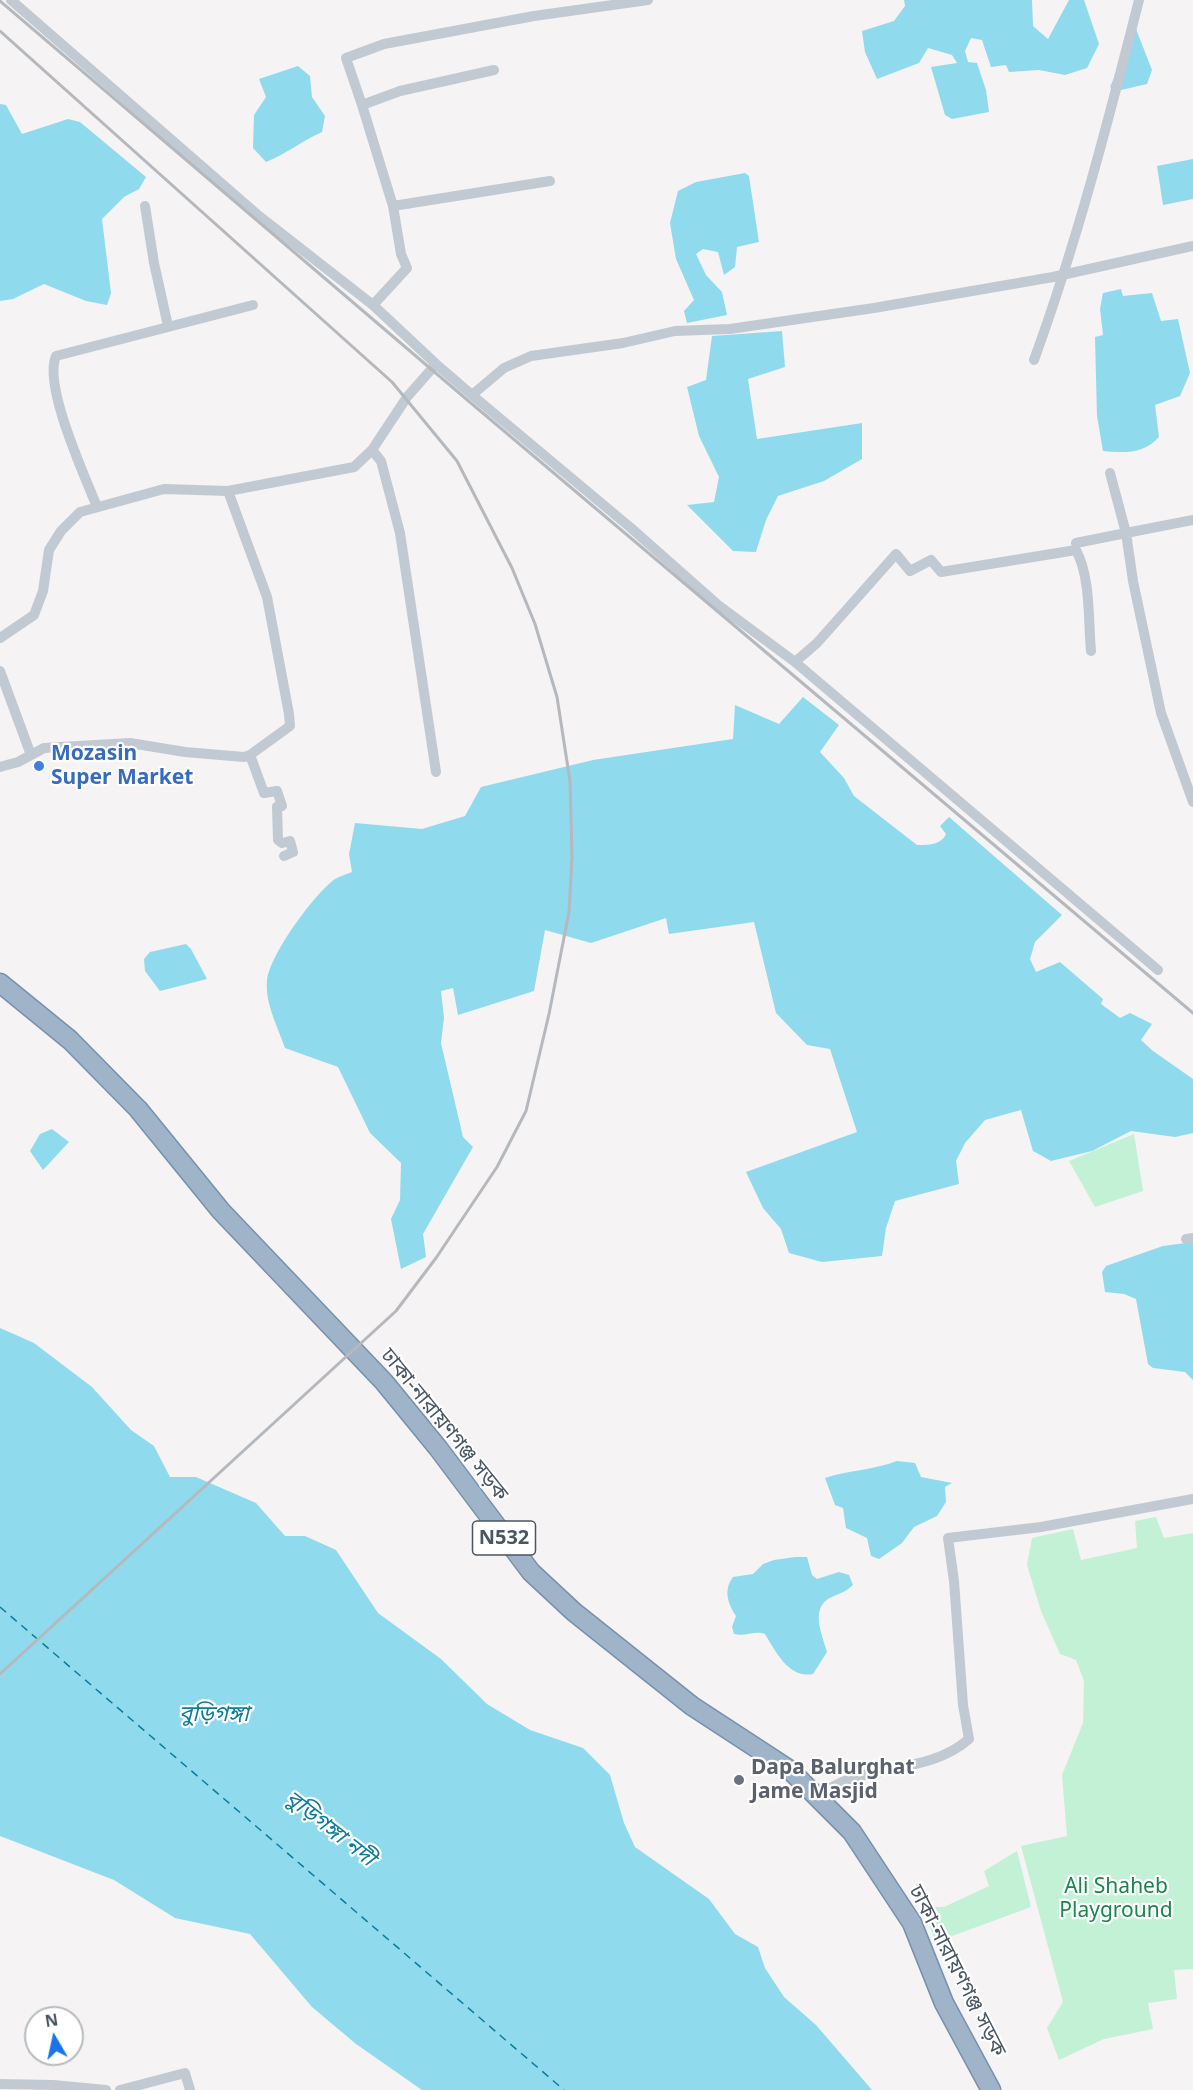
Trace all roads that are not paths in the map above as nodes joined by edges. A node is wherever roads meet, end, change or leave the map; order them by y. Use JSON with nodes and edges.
{"nodes":[{"id":1,"x":11,"y":0,"type":"edge"},
{"id":2,"x":648,"y":0,"type":"edge"},
{"id":3,"x":1139,"y":0,"type":"edge"},
{"id":4,"x":623,"y":1,"type":"edge"},
{"id":5,"x":494,"y":70,"type":"dead end"},
{"id":6,"x":362,"y":105,"type":"junction"},
{"id":7,"x":550,"y":181,"type":"dead end"},
{"id":8,"x":145,"y":206,"type":"dead end"},
{"id":9,"x":393,"y":207,"type":"junction"},
{"id":10,"x":1193,"y":246,"type":"edge"},
{"id":11,"x":1065,"y":275,"type":"junction"},
{"id":12,"x":253,"y":305,"type":"dead end"},
{"id":13,"x":373,"y":305,"type":"junction"},
{"id":14,"x":168,"y":326,"type":"junction"},
{"id":15,"x":1034,"y":360,"type":"dead end"},
{"id":16,"x":436,"y":364,"type":"junction"},
{"id":17,"x":472,"y":396,"type":"junction"},
{"id":18,"x":372,"y":450,"type":"junction"},
{"id":19,"x":1110,"y":473,"type":"dead end"},
{"id":20,"x":228,"y":491,"type":"junction"},
{"id":21,"x":97,"y":507,"type":"junction"},
{"id":22,"x":1193,"y":520,"type":"edge"},
{"id":23,"x":1126,"y":532,"type":"junction"},
{"id":24,"x":1076,"y":543,"type":"dead end"},
{"id":25,"x":0,"y":638,"type":"edge"},
{"id":26,"x":1091,"y":651,"type":"dead end"},
{"id":27,"x":795,"y":662,"type":"junction"},
{"id":28,"x":0,"y":671,"type":"edge"},
{"id":29,"x":250,"y":754,"type":"junction"},
{"id":30,"x":30,"y":755,"type":"junction"},
{"id":31,"x":0,"y":767,"type":"edge"},
{"id":32,"x":435,"y":772,"type":"dead end"},
{"id":33,"x":1193,"y":802,"type":"edge"},
{"id":34,"x":284,"y":856,"type":"dead end"},
{"id":35,"x":1158,"y":970,"type":"dead end"},
{"id":36,"x":0,"y":983,"type":"edge"},
{"id":37,"x":1193,"y":1499,"type":"edge"},
{"id":38,"x":817,"y":1796,"type":"junction"},
{"id":39,"x":0,"y":2084,"type":"edge"},
{"id":40,"x":106,"y":2090,"type":"edge"},
{"id":41,"x":120,"y":2090,"type":"edge"},
{"id":42,"x":190,"y":2090,"type":"edge"},
{"id":43,"x":991,"y":2090,"type":"edge"}],
"edges":[{"from":1,"to":13,"type":"street"},
{"from":2,"to":4,"type":"street"},
{"from":3,"to":11,"type":"street"},
{"from":4,"to":6,"type":"street"},
{"from":5,"to":6,"type":"street"},
{"from":6,"to":9,"type":"street"},
{"from":7,"to":9,"type":"street"},
{"from":8,"to":14,"type":"street"},
{"from":9,"to":13,"type":"street"},
{"from":10,"to":11,"type":"street"},
{"from":11,"to":15,"type":"street"},
{"from":11,"to":17,"type":"street"},
{"from":12,"to":14,"type":"street"},
{"from":13,"to":16,"type":"street"},
{"from":14,"to":21,"type":"street"},
{"from":16,"to":17,"type":"street"},
{"from":16,"to":18,"type":"street"},
{"from":17,"to":27,"type":"street"},
{"from":18,"to":20,"type":"street"},
{"from":18,"to":32,"type":"street"},
{"from":19,"to":23,"type":"street"},
{"from":20,"to":21,"type":"street"},
{"from":20,"to":29,"type":"street"},
{"from":21,"to":25,"type":"street"},
{"from":22,"to":23,"type":"street"},
{"from":23,"to":24,"type":"street"},
{"from":23,"to":33,"type":"street"},
{"from":26,"to":27,"type":"street"},
{"from":27,"to":35,"type":"street"},
{"from":28,"to":30,"type":"street"},
{"from":29,"to":30,"type":"street"},
{"from":29,"to":34,"type":"street"},
{"from":30,"to":31,"type":"street"},
{"from":36,"to":38,"type":"highway","name":"ঢাকা-নারায়ণগঞ্জ সড়ক","number":"N532"},
{"from":37,"to":38,"type":"street"},
{"from":38,"to":43,"type":"highway","name":"ঢাকা-নারায়ণগঞ্জ সড়ক","number":"N532"},
{"from":39,"to":40,"type":"street"},
{"from":41,"to":42,"type":"street"}]}
